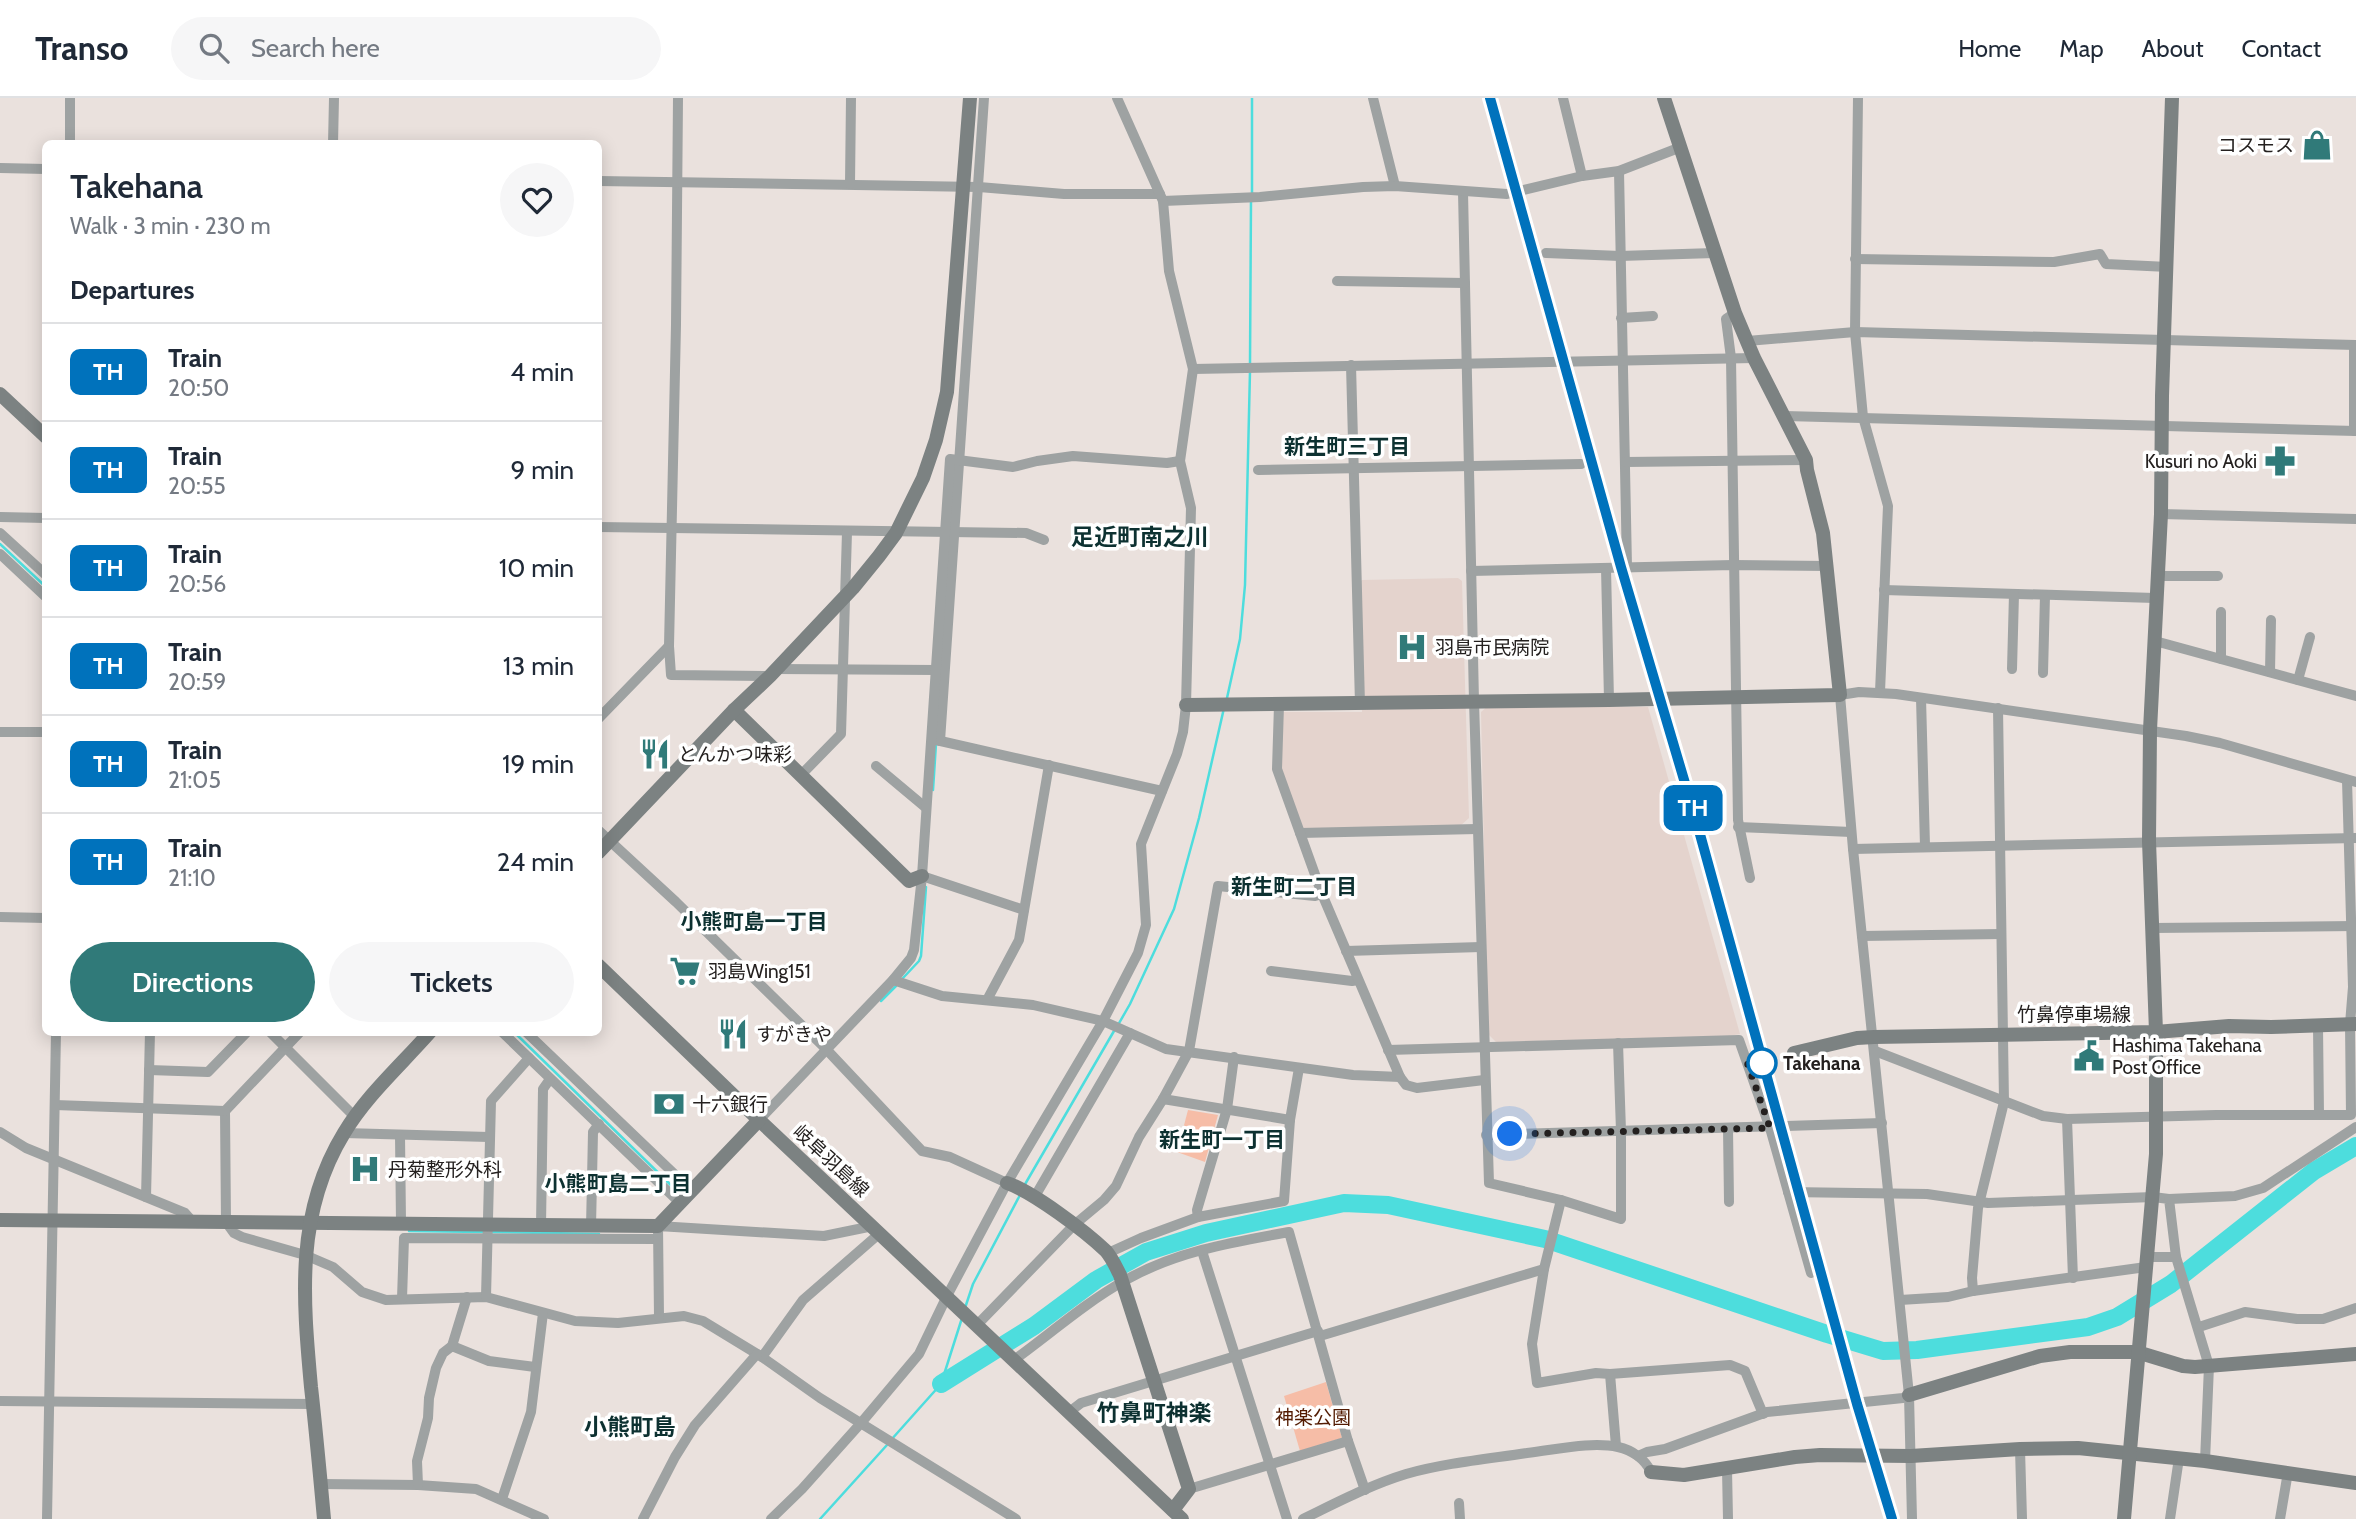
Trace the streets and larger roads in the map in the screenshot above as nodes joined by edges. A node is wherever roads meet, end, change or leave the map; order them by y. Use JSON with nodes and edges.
{"nodes":[{"id":1,"x":70,"y":98,"type":"edge"},
{"id":2,"x":334,"y":98,"type":"edge"},
{"id":3,"x":678,"y":98,"type":"edge"},
{"id":4,"x":851,"y":98,"type":"edge"},
{"id":5,"x":970,"y":98,"type":"edge"},
{"id":6,"x":984,"y":98,"type":"edge"},
{"id":7,"x":1117,"y":98,"type":"edge"},
{"id":8,"x":1373,"y":98,"type":"edge"},
{"id":9,"x":1563,"y":98,"type":"edge"},
{"id":10,"x":1664,"y":98,"type":"edge"},
{"id":11,"x":1858,"y":98,"type":"edge"},
{"id":12,"x":2172,"y":98,"type":"edge"},
{"id":13,"x":70,"y":140,"type":"edge"},
{"id":14,"x":333,"y":140,"type":"edge"},
{"id":15,"x":1681,"y":147,"type":"junction"},
{"id":16,"x":0,"y":168,"type":"edge"},
{"id":17,"x":42,"y":169,"type":"edge"},
{"id":18,"x":1619,"y":172,"type":"junction"},
{"id":19,"x":1582,"y":176,"type":"junction"},
{"id":20,"x":602,"y":181,"type":"edge"},
{"id":21,"x":676,"y":183,"type":"junction"},
{"id":22,"x":850,"y":184,"type":"junction"},
{"id":23,"x":1395,"y":186,"type":"junction"},
{"id":24,"x":964,"y":187,"type":"junction"},
{"id":25,"x":979,"y":187,"type":"junction"},
{"id":26,"x":1463,"y":192,"type":"junction"},
{"id":27,"x":1162,"y":197,"type":"junction"},
{"id":28,"x":1714,"y":253,"type":"junction"},
{"id":29,"x":1546,"y":254,"type":"dead end"},
{"id":30,"x":1620,"y":256,"type":"junction"},
{"id":31,"x":1855,"y":259,"type":"junction"},
{"id":32,"x":2168,"y":267,"type":"junction"},
{"id":33,"x":1337,"y":281,"type":"dead end"},
{"id":34,"x":1465,"y":283,"type":"junction"},
{"id":35,"x":1735,"y":313,"type":"junction"},
{"id":36,"x":1653,"y":316,"type":"dead end"},
{"id":37,"x":1621,"y":318,"type":"junction"},
{"id":38,"x":1855,"y":332,"type":"junction"},
{"id":39,"x":2164,"y":339,"type":"junction"},
{"id":40,"x":1747,"y":341,"type":"junction"},
{"id":41,"x":2355,"y":345,"type":"edge"},
{"id":42,"x":1731,"y":358,"type":"junction"},
{"id":43,"x":1754,"y":358,"type":"junction"},
{"id":44,"x":1622,"y":360,"type":"junction"},
{"id":45,"x":1467,"y":363,"type":"junction"},
{"id":46,"x":1351,"y":365,"type":"junction"},
{"id":47,"x":1193,"y":369,"type":"junction"},
{"id":48,"x":0,"y":394,"type":"edge"},
{"id":49,"x":1785,"y":416,"type":"junction"},
{"id":50,"x":1863,"y":417,"type":"junction"},
{"id":51,"x":2162,"y":426,"type":"junction"},
{"id":52,"x":2355,"y":431,"type":"edge"},
{"id":53,"x":42,"y":433,"type":"edge"},
{"id":54,"x":959,"y":460,"type":"junction"},
{"id":55,"x":1806,"y":460,"type":"junction"},
{"id":56,"x":1180,"y":461,"type":"junction"},
{"id":57,"x":1732,"y":461,"type":"junction"},
{"id":58,"x":1625,"y":462,"type":"junction"},
{"id":59,"x":1581,"y":464,"type":"dead end"},
{"id":60,"x":1469,"y":467,"type":"junction"},
{"id":61,"x":1353,"y":469,"type":"junction"},
{"id":62,"x":1258,"y":470,"type":"dead end"},
{"id":63,"x":2161,"y":514,"type":"junction"},
{"id":64,"x":0,"y":517,"type":"edge"},
{"id":65,"x":42,"y":517,"type":"edge"},
{"id":66,"x":2356,"y":519,"type":"edge"},
{"id":67,"x":602,"y":527,"type":"edge"},
{"id":68,"x":671,"y":528,"type":"junction"},
{"id":69,"x":847,"y":532,"type":"junction"},
{"id":70,"x":950,"y":532,"type":"junction"},
{"id":71,"x":0,"y":533,"type":"edge"},
{"id":72,"x":896,"y":533,"type":"junction"},
{"id":73,"x":1044,"y":540,"type":"dead end"},
{"id":74,"x":0,"y":554,"type":"edge"},
{"id":75,"x":1733,"y":565,"type":"junction"},
{"id":76,"x":1828,"y":566,"type":"junction"},
{"id":77,"x":1627,"y":567,"type":"junction"},
{"id":78,"x":1606,"y":568,"type":"junction"},
{"id":79,"x":42,"y":571,"type":"edge"},
{"id":80,"x":1471,"y":571,"type":"junction"},
{"id":81,"x":2157,"y":576,"type":"junction"},
{"id":82,"x":2218,"y":576,"type":"dead end"},
{"id":83,"x":1884,"y":590,"type":"junction"},
{"id":84,"x":42,"y":593,"type":"edge"},
{"id":85,"x":2014,"y":594,"type":"junction"},
{"id":86,"x":2045,"y":595,"type":"junction"},
{"id":87,"x":845,"y":597,"type":"junction"},
{"id":88,"x":2155,"y":598,"type":"junction"},
{"id":89,"x":2221,"y":612,"type":"dead end"},
{"id":90,"x":2271,"y":620,"type":"dead end"},
{"id":91,"x":2310,"y":637,"type":"dead end"},
{"id":92,"x":2155,"y":641,"type":"junction"},
{"id":93,"x":669,"y":646,"type":"junction"},
{"id":94,"x":2221,"y":659,"type":"junction"},
{"id":95,"x":843,"y":669,"type":"junction"},
{"id":96,"x":2012,"y":669,"type":"dead end"},
{"id":97,"x":936,"y":670,"type":"junction"},
{"id":98,"x":773,"y":672,"type":"junction"},
{"id":99,"x":2270,"y":672,"type":"junction"},
{"id":100,"x":2043,"y":673,"type":"dead end"},
{"id":101,"x":2298,"y":680,"type":"junction"},
{"id":102,"x":1880,"y":692,"type":"junction"},
{"id":103,"x":1840,"y":695,"type":"junction"},
{"id":104,"x":1735,"y":696,"type":"junction"},
{"id":105,"x":2356,"y":696,"type":"edge"},
{"id":106,"x":1922,"y":698,"type":"junction"},
{"id":107,"x":1609,"y":700,"type":"junction"},
{"id":108,"x":1474,"y":701,"type":"junction"},
{"id":109,"x":1360,"y":704,"type":"junction"},
{"id":110,"x":1186,"y":705,"type":"junction"},
{"id":111,"x":1279,"y":705,"type":"junction"},
{"id":112,"x":1998,"y":708,"type":"junction"},
{"id":113,"x":734,"y":710,"type":"junction"},
{"id":114,"x":602,"y":715,"type":"edge"},
{"id":115,"x":2150,"y":730,"type":"junction"},
{"id":116,"x":0,"y":732,"type":"edge"},
{"id":117,"x":42,"y":732,"type":"edge"},
{"id":118,"x":936,"y":740,"type":"junction"},
{"id":119,"x":1049,"y":765,"type":"junction"},
{"id":120,"x":876,"y":766,"type":"dead end"},
{"id":121,"x":800,"y":776,"type":"junction"},
{"id":122,"x":2352,"y":781,"type":"edge"},
{"id":123,"x":1162,"y":791,"type":"junction"},
{"id":124,"x":925,"y":807,"type":"junction"},
{"id":125,"x":1738,"y":827,"type":"junction"},
{"id":126,"x":1477,"y":829,"type":"junction"},
{"id":127,"x":1851,"y":832,"type":"junction"},
{"id":128,"x":1300,"y":833,"type":"junction"},
{"id":129,"x":602,"y":834,"type":"edge"},
{"id":130,"x":2352,"y":838,"type":"edge"},
{"id":131,"x":610,"y":841,"type":"junction"},
{"id":132,"x":2149,"y":841,"type":"junction"},
{"id":133,"x":2000,"y":845,"type":"junction"},
{"id":134,"x":1925,"y":846,"type":"junction"},
{"id":135,"x":602,"y":849,"type":"edge"},
{"id":136,"x":1853,"y":849,"type":"junction"},
{"id":137,"x":922,"y":876,"type":"junction"},
{"id":138,"x":1750,"y":878,"type":"dead end"},
{"id":139,"x":1322,"y":894,"type":"junction"},
{"id":140,"x":1024,"y":910,"type":"junction"},
{"id":141,"x":0,"y":918,"type":"edge"},
{"id":142,"x":42,"y":918,"type":"edge"},
{"id":143,"x":2353,"y":926,"type":"edge"},
{"id":144,"x":2152,"y":928,"type":"junction"},
{"id":145,"x":2001,"y":934,"type":"junction"},
{"id":146,"x":1863,"y":936,"type":"junction"},
{"id":147,"x":1481,"y":947,"type":"junction"},
{"id":148,"x":1346,"y":951,"type":"junction"},
{"id":149,"x":602,"y":969,"type":"edge"},
{"id":150,"x":1271,"y":971,"type":"dead end"},
{"id":151,"x":893,"y":980,"type":"junction"},
{"id":152,"x":1358,"y":980,"type":"junction"},
{"id":153,"x":987,"y":1000,"type":"junction"},
{"id":154,"x":1106,"y":1022,"type":"junction"},
{"id":155,"x":2353,"y":1024,"type":"edge"},
{"id":156,"x":2318,"y":1026,"type":"junction"},
{"id":157,"x":1127,"y":1032,"type":"junction"},
{"id":158,"x":2156,"y":1032,"type":"junction"},
{"id":159,"x":2003,"y":1034,"type":"junction"},
{"id":160,"x":56,"y":1036,"type":"edge"},
{"id":161,"x":150,"y":1036,"type":"edge"},
{"id":162,"x":243,"y":1036,"type":"edge"},
{"id":163,"x":274,"y":1036,"type":"edge"},
{"id":164,"x":296,"y":1036,"type":"edge"},
{"id":165,"x":426,"y":1036,"type":"edge"},
{"id":166,"x":506,"y":1036,"type":"edge"},
{"id":167,"x":530,"y":1036,"type":"edge"},
{"id":168,"x":1618,"y":1043,"type":"junction"},
{"id":169,"x":1874,"y":1044,"type":"junction"},
{"id":170,"x":1484,"y":1046,"type":"junction"},
{"id":171,"x":286,"y":1047,"type":"junction"},
{"id":172,"x":827,"y":1049,"type":"junction"},
{"id":173,"x":1388,"y":1050,"type":"junction"},
{"id":174,"x":1189,"y":1051,"type":"junction"},
{"id":175,"x":1794,"y":1053,"type":"dead end"},
{"id":176,"x":1234,"y":1057,"type":"junction"},
{"id":177,"x":529,"y":1058,"type":"junction"},
{"id":178,"x":1299,"y":1068,"type":"junction"},
{"id":179,"x":149,"y":1070,"type":"junction"},
{"id":180,"x":1400,"y":1077,"type":"junction"},
{"id":181,"x":550,"y":1079,"type":"junction"},
{"id":182,"x":1484,"y":1080,"type":"junction"},
{"id":183,"x":1163,"y":1099,"type":"junction"},
{"id":184,"x":2004,"y":1102,"type":"junction"},
{"id":185,"x":55,"y":1105,"type":"junction"},
{"id":186,"x":149,"y":1108,"type":"junction"},
{"id":187,"x":1227,"y":1109,"type":"junction"},
{"id":188,"x":225,"y":1111,"type":"junction"},
{"id":189,"x":2319,"y":1115,"type":"junction"},
{"id":190,"x":2156,"y":1116,"type":"junction"},
{"id":191,"x":2353,"y":1116,"type":"edge"},
{"id":192,"x":355,"y":1117,"type":"junction"},
{"id":193,"x":2067,"y":1119,"type":"junction"},
{"id":194,"x":759,"y":1120,"type":"junction"},
{"id":195,"x":1290,"y":1120,"type":"junction"},
{"id":196,"x":599,"y":1124,"type":"junction"},
{"id":197,"x":1882,"y":1124,"type":"junction"},
{"id":198,"x":2356,"y":1127,"type":"edge"},
{"id":199,"x":1728,"y":1128,"type":"junction"},
{"id":200,"x":1770,"y":1128,"type":"junction"},
{"id":201,"x":1621,"y":1131,"type":"junction"},
{"id":202,"x":0,"y":1132,"type":"edge"},
{"id":203,"x":344,"y":1133,"type":"junction"},
{"id":204,"x":400,"y":1135,"type":"junction"},
{"id":205,"x":1486,"y":1135,"type":"junction"},
{"id":206,"x":489,"y":1137,"type":"junction"},
{"id":207,"x":54,"y":1158,"type":"junction"},
{"id":208,"x":1010,"y":1184,"type":"junction"},
{"id":209,"x":690,"y":1189,"type":"junction"},
{"id":210,"x":1788,"y":1192,"type":"junction"},
{"id":211,"x":1888,"y":1194,"type":"junction"},
{"id":212,"x":1031,"y":1196,"type":"junction"},
{"id":213,"x":146,"y":1197,"type":"junction"},
{"id":214,"x":2153,"y":1197,"type":"junction"},
{"id":215,"x":2169,"y":1199,"type":"junction"},
{"id":216,"x":1561,"y":1200,"type":"junction"},
{"id":217,"x":2070,"y":1200,"type":"junction"},
{"id":218,"x":679,"y":1202,"type":"junction"},
{"id":219,"x":1729,"y":1202,"type":"dead end"},
{"id":220,"x":1980,"y":1202,"type":"junction"},
{"id":221,"x":1199,"y":1217,"type":"junction"},
{"id":222,"x":0,"y":1220,"type":"edge"},
{"id":223,"x":52,"y":1220,"type":"junction"},
{"id":224,"x":193,"y":1222,"type":"junction"},
{"id":225,"x":226,"y":1222,"type":"junction"},
{"id":226,"x":310,"y":1222,"type":"junction"},
{"id":227,"x":1074,"y":1225,"type":"junction"},
{"id":228,"x":541,"y":1226,"type":"junction"},
{"id":229,"x":590,"y":1227,"type":"junction"},
{"id":230,"x":403,"y":1229,"type":"junction"},
{"id":231,"x":876,"y":1229,"type":"junction"},
{"id":232,"x":489,"y":1232,"type":"junction"},
{"id":233,"x":570,"y":1233,"type":"junction"},
{"id":234,"x":657,"y":1233,"type":"junction"},
{"id":235,"x":1202,"y":1251,"type":"junction"},
{"id":236,"x":305,"y":1255,"type":"junction"},
{"id":237,"x":1109,"y":1256,"type":"junction"},
{"id":238,"x":2146,"y":1262,"type":"junction"},
{"id":239,"x":2178,"y":1262,"type":"junction"},
{"id":240,"x":1544,"y":1269,"type":"junction"},
{"id":241,"x":1811,"y":1273,"type":"dead end"},
{"id":242,"x":1122,"y":1278,"type":"junction"},
{"id":243,"x":2073,"y":1278,"type":"junction"},
{"id":244,"x":1973,"y":1291,"type":"junction"},
{"id":245,"x":467,"y":1297,"type":"junction"},
{"id":246,"x":486,"y":1297,"type":"junction"},
{"id":247,"x":402,"y":1299,"type":"junction"},
{"id":248,"x":950,"y":1300,"type":"junction"},
{"id":249,"x":1900,"y":1300,"type":"junction"},
{"id":250,"x":2356,"y":1308,"type":"edge"},
{"id":251,"x":543,"y":1312,"type":"junction"},
{"id":252,"x":659,"y":1317,"type":"junction"},
{"id":253,"x":974,"y":1324,"type":"junction"},
{"id":254,"x":2199,"y":1327,"type":"junction"},
{"id":255,"x":1319,"y":1334,"type":"junction"},
{"id":256,"x":452,"y":1346,"type":"junction"},
{"id":257,"x":2137,"y":1352,"type":"junction"},
{"id":258,"x":2356,"y":1354,"type":"edge"},
{"id":259,"x":760,"y":1355,"type":"junction"},
{"id":260,"x":1011,"y":1357,"type":"junction"},
{"id":261,"x":1236,"y":1357,"type":"junction"},
{"id":262,"x":2210,"y":1366,"type":"junction"},
{"id":263,"x":535,"y":1367,"type":"junction"},
{"id":264,"x":1610,"y":1374,"type":"junction"},
{"id":265,"x":1156,"y":1382,"type":"junction"},
{"id":266,"x":1909,"y":1395,"type":"junction"},
{"id":267,"x":0,"y":1401,"type":"edge"},
{"id":268,"x":48,"y":1402,"type":"junction"},
{"id":269,"x":313,"y":1404,"type":"junction"},
{"id":270,"x":1068,"y":1413,"type":"junction"},
{"id":271,"x":1763,"y":1414,"type":"junction"},
{"id":272,"x":861,"y":1423,"type":"junction"},
{"id":273,"x":1348,"y":1441,"type":"junction"},
{"id":274,"x":1616,"y":1446,"type":"junction"},
{"id":275,"x":2020,"y":1449,"type":"junction"},
{"id":276,"x":2129,"y":1453,"type":"junction"},
{"id":277,"x":1638,"y":1456,"type":"junction"},
{"id":278,"x":1911,"y":1456,"type":"junction"},
{"id":279,"x":2179,"y":1458,"type":"junction"},
{"id":280,"x":2206,"y":1461,"type":"junction"},
{"id":281,"x":1270,"y":1465,"type":"junction"},
{"id":282,"x":1727,"y":1469,"type":"junction"},
{"id":283,"x":1651,"y":1472,"type":"joint"},
{"id":284,"x":2288,"y":1472,"type":"junction"},
{"id":285,"x":2356,"y":1475,"type":"edge"},
{"id":286,"x":2356,"y":1483,"type":"edge"},
{"id":287,"x":321,"y":1484,"type":"junction"},
{"id":288,"x":418,"y":1485,"type":"junction"},
{"id":289,"x":1189,"y":1489,"type":"junction"},
{"id":290,"x":1365,"y":1490,"type":"junction"},
{"id":291,"x":502,"y":1499,"type":"junction"},
{"id":292,"x":1459,"y":1503,"type":"dead end"},
{"id":293,"x":1178,"y":1515,"type":"edge"},
{"id":294,"x":47,"y":1519,"type":"edge"},
{"id":295,"x":324,"y":1519,"type":"edge"},
{"id":296,"x":544,"y":1519,"type":"edge"},
{"id":297,"x":643,"y":1519,"type":"edge"},
{"id":298,"x":771,"y":1519,"type":"edge"},
{"id":299,"x":1016,"y":1519,"type":"edge"},
{"id":300,"x":1287,"y":1519,"type":"edge"},
{"id":301,"x":1303,"y":1519,"type":"edge"},
{"id":302,"x":1460,"y":1519,"type":"edge"},
{"id":303,"x":1728,"y":1519,"type":"edge"},
{"id":304,"x":1912,"y":1519,"type":"edge"},
{"id":305,"x":2022,"y":1519,"type":"edge"},
{"id":306,"x":2124,"y":1519,"type":"edge"},
{"id":307,"x":2170,"y":1519,"type":"edge"},
{"id":308,"x":2280,"y":1519,"type":"edge"}],
"edges":[{"from":1,"to":13,"type":"street"},
{"from":2,"to":14,"type":"street"},
{"from":3,"to":21,"type":"street"},
{"from":4,"to":22,"type":"street"},
{"from":5,"to":24,"type":"street"},
{"from":6,"to":25,"type":"street"},
{"from":7,"to":27,"type":"street"},
{"from":8,"to":23,"type":"street"},
{"from":9,"to":19,"type":"street"},
{"from":10,"to":15,"type":"street"},
{"from":11,"to":31,"type":"street"},
{"from":12,"to":32,"type":"street"},
{"from":15,"to":18,"type":"street"},
{"from":15,"to":28,"type":"street"},
{"from":16,"to":17,"type":"street"},
{"from":18,"to":19,"type":"street"},
{"from":18,"to":30,"type":"street"},
{"from":19,"to":26,"type":"street"},
{"from":20,"to":21,"type":"street"},
{"from":21,"to":22,"type":"street"},
{"from":21,"to":68,"type":"street"},
{"from":22,"to":24,"type":"street"},
{"from":23,"to":26,"type":"street"},
{"from":23,"to":27,"type":"street"},
{"from":24,"to":25,"type":"street"},
{"from":24,"to":72,"type":"street"},
{"from":25,"to":27,"type":"street"},
{"from":25,"to":54,"type":"street"},
{"from":26,"to":34,"type":"street"},
{"from":27,"to":47,"type":"street"},
{"from":28,"to":30,"type":"street"},
{"from":28,"to":35,"type":"street"},
{"from":29,"to":30,"type":"street"},
{"from":30,"to":37,"type":"street"},
{"from":31,"to":32,"type":"street"},
{"from":31,"to":38,"type":"street"},
{"from":32,"to":39,"type":"street"},
{"from":33,"to":34,"type":"street"},
{"from":34,"to":45,"type":"street"},
{"from":35,"to":40,"type":"street"},
{"from":35,"to":42,"type":"street"},
{"from":36,"to":37,"type":"street"},
{"from":37,"to":44,"type":"street"},
{"from":38,"to":39,"type":"street"},
{"from":38,"to":40,"type":"street"},
{"from":38,"to":50,"type":"street"},
{"from":39,"to":41,"type":"street"},
{"from":39,"to":51,"type":"street"},
{"from":40,"to":43,"type":"street"},
{"from":41,"to":52,"type":"street"},
{"from":42,"to":43,"type":"street"},
{"from":42,"to":44,"type":"street"},
{"from":42,"to":57,"type":"street"},
{"from":43,"to":49,"type":"street"},
{"from":44,"to":45,"type":"street"},
{"from":44,"to":58,"type":"street"},
{"from":45,"to":46,"type":"street"},
{"from":45,"to":60,"type":"street"},
{"from":46,"to":47,"type":"street"},
{"from":46,"to":61,"type":"street"},
{"from":47,"to":56,"type":"street"},
{"from":48,"to":53,"type":"street"},
{"from":49,"to":50,"type":"street"},
{"from":49,"to":55,"type":"street"},
{"from":50,"to":51,"type":"street"},
{"from":50,"to":83,"type":"street"},
{"from":51,"to":52,"type":"street"},
{"from":51,"to":63,"type":"street"},
{"from":54,"to":56,"type":"street"},
{"from":54,"to":70,"type":"street"},
{"from":55,"to":57,"type":"street"},
{"from":55,"to":76,"type":"street"},
{"from":56,"to":110,"type":"street"},
{"from":57,"to":58,"type":"street"},
{"from":57,"to":75,"type":"street"},
{"from":58,"to":77,"type":"street"},
{"from":59,"to":60,"type":"street"},
{"from":60,"to":61,"type":"street"},
{"from":60,"to":80,"type":"street"},
{"from":61,"to":62,"type":"street"},
{"from":61,"to":109,"type":"street"},
{"from":63,"to":66,"type":"street"},
{"from":63,"to":81,"type":"street"},
{"from":64,"to":65,"type":"street"},
{"from":67,"to":68,"type":"street"},
{"from":68,"to":69,"type":"street"},
{"from":68,"to":93,"type":"street"},
{"from":69,"to":72,"type":"street"},
{"from":69,"to":87,"type":"street"},
{"from":70,"to":72,"type":"street"},
{"from":70,"to":73,"type":"street"},
{"from":70,"to":97,"type":"street"},
{"from":70,"to":118,"type":"street"},
{"from":71,"to":79,"type":"street"},
{"from":72,"to":87,"type":"street"},
{"from":74,"to":84,"type":"street"},
{"from":75,"to":76,"type":"street"},
{"from":75,"to":77,"type":"street"},
{"from":75,"to":104,"type":"street"},
{"from":76,"to":103,"type":"street"},
{"from":77,"to":78,"type":"street"},
{"from":78,"to":80,"type":"street"},
{"from":78,"to":107,"type":"street"},
{"from":80,"to":108,"type":"street"},
{"from":81,"to":82,"type":"street"},
{"from":81,"to":88,"type":"street"},
{"from":83,"to":85,"type":"street"},
{"from":83,"to":102,"type":"street"},
{"from":85,"to":86,"type":"street"},
{"from":85,"to":96,"type":"street"},
{"from":86,"to":88,"type":"street"},
{"from":86,"to":100,"type":"street"},
{"from":87,"to":95,"type":"street"},
{"from":87,"to":98,"type":"street"},
{"from":88,"to":92,"type":"street"},
{"from":89,"to":94,"type":"street"},
{"from":90,"to":99,"type":"street"},
{"from":91,"to":101,"type":"street"},
{"from":92,"to":94,"type":"street"},
{"from":92,"to":115,"type":"street"},
{"from":93,"to":98,"type":"street"},
{"from":93,"to":114,"type":"street"},
{"from":94,"to":99,"type":"street"},
{"from":95,"to":97,"type":"street"},
{"from":95,"to":98,"type":"street"},
{"from":95,"to":121,"type":"street"},
{"from":97,"to":118,"type":"street"},
{"from":98,"to":113,"type":"street"},
{"from":99,"to":101,"type":"street"},
{"from":101,"to":105,"type":"street"},
{"from":102,"to":103,"type":"street"},
{"from":102,"to":106,"type":"street"},
{"from":103,"to":104,"type":"street"},
{"from":103,"to":127,"type":"street"},
{"from":104,"to":107,"type":"street"},
{"from":104,"to":125,"type":"street"},
{"from":106,"to":112,"type":"street"},
{"from":106,"to":134,"type":"street"},
{"from":107,"to":108,"type":"street"},
{"from":108,"to":109,"type":"street"},
{"from":108,"to":126,"type":"street"},
{"from":109,"to":111,"type":"street"},
{"from":110,"to":111,"type":"street"},
{"from":110,"to":123,"type":"street"},
{"from":111,"to":128,"type":"street"},
{"from":112,"to":115,"type":"street"},
{"from":112,"to":133,"type":"street"},
{"from":113,"to":121,"type":"street"},
{"from":113,"to":131,"type":"street"},
{"from":115,"to":122,"type":"street"},
{"from":115,"to":132,"type":"street"},
{"from":116,"to":117,"type":"street"},
{"from":118,"to":119,"type":"street"},
{"from":118,"to":124,"type":"street"},
{"from":119,"to":123,"type":"street"},
{"from":119,"to":140,"type":"street"},
{"from":120,"to":124,"type":"street"},
{"from":121,"to":137,"type":"street"},
{"from":122,"to":130,"type":"street"},
{"from":123,"to":154,"type":"street"},
{"from":124,"to":137,"type":"street"},
{"from":125,"to":127,"type":"street"},
{"from":125,"to":138,"type":"street"},
{"from":126,"to":128,"type":"street"},
{"from":126,"to":147,"type":"street"},
{"from":127,"to":136,"type":"street"},
{"from":128,"to":139,"type":"street"},
{"from":129,"to":131,"type":"street"},
{"from":130,"to":132,"type":"street"},
{"from":130,"to":143,"type":"street"},
{"from":131,"to":135,"type":"street"},
{"from":131,"to":172,"type":"street"},
{"from":132,"to":133,"type":"street"},
{"from":132,"to":144,"type":"street"},
{"from":133,"to":134,"type":"street"},
{"from":133,"to":145,"type":"street"},
{"from":134,"to":136,"type":"street"},
{"from":136,"to":146,"type":"street"},
{"from":137,"to":140,"type":"street"},
{"from":137,"to":151,"type":"street"},
{"from":139,"to":148,"type":"street"},
{"from":139,"to":174,"type":"street"},
{"from":140,"to":153,"type":"street"},
{"from":141,"to":142,"type":"street"},
{"from":143,"to":144,"type":"street"},
{"from":143,"to":155,"type":"street"},
{"from":144,"to":158,"type":"street"},
{"from":145,"to":146,"type":"street"},
{"from":145,"to":159,"type":"street"},
{"from":146,"to":169,"type":"street"},
{"from":147,"to":148,"type":"street"},
{"from":147,"to":170,"type":"street"},
{"from":148,"to":152,"type":"street"},
{"from":149,"to":194,"type":"street","name":"岐阜羽島線"},
{"from":150,"to":152,"type":"street"},
{"from":151,"to":153,"type":"street"},
{"from":151,"to":172,"type":"street"},
{"from":152,"to":173,"type":"street"},
{"from":153,"to":154,"type":"street"},
{"from":154,"to":157,"type":"street"},
{"from":154,"to":208,"type":"street"},
{"from":155,"to":156,"type":"street","name":"竹鼻停車場線"},
{"from":155,"to":191,"type":"street"},
{"from":156,"to":158,"type":"street","name":"竹鼻停車場線"},
{"from":156,"to":189,"type":"street"},
{"from":157,"to":174,"type":"street"},
{"from":157,"to":212,"type":"street"},
{"from":158,"to":159,"type":"street","name":"竹鼻停車場線"},
{"from":158,"to":190,"type":"street"},
{"from":159,"to":169,"type":"street","name":"竹鼻停車場線"},
{"from":159,"to":184,"type":"street"},
{"from":160,"to":185,"type":"street"},
{"from":161,"to":179,"type":"street"},
{"from":162,"to":179,"type":"street"},
{"from":163,"to":171,"type":"street"},
{"from":164,"to":171,"type":"street"},
{"from":165,"to":192,"type":"street"},
{"from":166,"to":177,"type":"street"},
{"from":167,"to":209,"type":"street"},
{"from":168,"to":170,"type":"street"},
{"from":168,"to":200,"type":"street"},
{"from":168,"to":201,"type":"street"},
{"from":169,"to":175,"type":"street","name":"竹鼻停車場線"},
{"from":169,"to":184,"type":"street"},
{"from":169,"to":197,"type":"street"},
{"from":170,"to":173,"type":"street"},
{"from":170,"to":182,"type":"street"},
{"from":171,"to":188,"type":"street"},
{"from":171,"to":192,"type":"street"},
{"from":172,"to":194,"type":"street"},
{"from":172,"to":208,"type":"street"},
{"from":173,"to":180,"type":"street"},
{"from":174,"to":176,"type":"street"},
{"from":174,"to":183,"type":"street"},
{"from":176,"to":178,"type":"street"},
{"from":176,"to":187,"type":"street"},
{"from":177,"to":181,"type":"street"},
{"from":177,"to":206,"type":"street"},
{"from":178,"to":180,"type":"street"},
{"from":178,"to":195,"type":"street"},
{"from":179,"to":186,"type":"street"},
{"from":180,"to":182,"type":"street"},
{"from":181,"to":196,"type":"street"},
{"from":181,"to":228,"type":"street"},
{"from":182,"to":205,"type":"street"},
{"from":183,"to":187,"type":"street"},
{"from":183,"to":227,"type":"street"},
{"from":184,"to":193,"type":"street"},
{"from":184,"to":220,"type":"street"},
{"from":185,"to":186,"type":"street"},
{"from":185,"to":207,"type":"street"},
{"from":186,"to":188,"type":"street"},
{"from":186,"to":213,"type":"street"},
{"from":187,"to":195,"type":"street"},
{"from":187,"to":221,"type":"street"},
{"from":188,"to":225,"type":"street"},
{"from":189,"to":190,"type":"street"},
{"from":189,"to":191,"type":"street"},
{"from":190,"to":193,"type":"street"},
{"from":190,"to":214,"type":"street"},
{"from":192,"to":203,"type":"street"},
{"from":193,"to":217,"type":"street"},
{"from":194,"to":209,"type":"street"},
{"from":194,"to":231,"type":"street","name":"岐阜羽島線"},
{"from":195,"to":221,"type":"street"},
{"from":196,"to":218,"type":"street"},
{"from":196,"to":229,"type":"street"},
{"from":197,"to":200,"type":"street"},
{"from":197,"to":211,"type":"street"},
{"from":198,"to":215,"type":"street"},
{"from":199,"to":200,"type":"street"},
{"from":199,"to":201,"type":"street"},
{"from":199,"to":219,"type":"street"},
{"from":200,"to":210,"type":"street"},
{"from":201,"to":205,"type":"street"},
{"from":201,"to":216,"type":"street"},
{"from":202,"to":207,"type":"street"},
{"from":203,"to":204,"type":"street"},
{"from":203,"to":226,"type":"street"},
{"from":204,"to":206,"type":"street"},
{"from":204,"to":230,"type":"street"},
{"from":205,"to":216,"type":"street"},
{"from":206,"to":232,"type":"street"},
{"from":207,"to":213,"type":"street"},
{"from":207,"to":223,"type":"street"},
{"from":208,"to":212,"type":"street"},
{"from":208,"to":248,"type":"street"},
{"from":209,"to":218,"type":"street"},
{"from":210,"to":211,"type":"street"},
{"from":210,"to":241,"type":"street"},
{"from":211,"to":220,"type":"street"},
{"from":211,"to":249,"type":"street"},
{"from":212,"to":227,"type":"street"},
{"from":213,"to":224,"type":"street"},
{"from":214,"to":215,"type":"street"},
{"from":214,"to":217,"type":"street"},
{"from":214,"to":238,"type":"street"},
{"from":215,"to":239,"type":"street"},
{"from":216,"to":240,"type":"street"},
{"from":217,"to":220,"type":"street"},
{"from":217,"to":243,"type":"street"},
{"from":218,"to":234,"type":"street"},
{"from":220,"to":244,"type":"street"},
{"from":221,"to":237,"type":"street"},
{"from":222,"to":223,"type":"street"},
{"from":223,"to":224,"type":"street"},
{"from":223,"to":268,"type":"street"},
{"from":224,"to":225,"type":"street"},
{"from":225,"to":226,"type":"street"},
{"from":225,"to":236,"type":"street"},
{"from":226,"to":230,"type":"street"},
{"from":226,"to":236,"type":"street"},
{"from":227,"to":237,"type":"street"},
{"from":227,"to":253,"type":"street"},
{"from":228,"to":232,"type":"street"},
{"from":228,"to":233,"type":"street"},
{"from":229,"to":233,"type":"street"},
{"from":229,"to":234,"type":"street"},
{"from":230,"to":232,"type":"street"},
{"from":230,"to":247,"type":"street"},
{"from":231,"to":234,"type":"street"},
{"from":231,"to":248,"type":"street","name":"岐阜羽島線"},
{"from":231,"to":259,"type":"street"},
{"from":232,"to":233,"type":"street"},
{"from":232,"to":246,"type":"street"},
{"from":233,"to":234,"type":"street"},
{"from":234,"to":252,"type":"street"},
{"from":235,"to":242,"type":"street"},
{"from":235,"to":255,"type":"street"},
{"from":235,"to":261,"type":"street"},
{"from":236,"to":247,"type":"street"},
{"from":236,"to":269,"type":"street"},
{"from":237,"to":242,"type":"street"},
{"from":238,"to":239,"type":"street"},
{"from":238,"to":243,"type":"street"},
{"from":238,"to":257,"type":"street"},
{"from":239,"to":254,"type":"street"},
{"from":240,"to":255,"type":"street"},
{"from":240,"to":264,"type":"street"},
{"from":242,"to":260,"type":"street"},
{"from":242,"to":265,"type":"street"},
{"from":243,"to":244,"type":"street"},
{"from":244,"to":249,"type":"street"},
{"from":245,"to":246,"type":"street"},
{"from":245,"to":247,"type":"street"},
{"from":245,"to":256,"type":"street"},
{"from":246,"to":251,"type":"street"},
{"from":248,"to":253,"type":"street","name":"岐阜羽島線"},
{"from":248,"to":272,"type":"street"},
{"from":249,"to":266,"type":"street"},
{"from":250,"to":254,"type":"street"},
{"from":251,"to":252,"type":"street"},
{"from":251,"to":263,"type":"street"},
{"from":252,"to":259,"type":"street"},
{"from":253,"to":260,"type":"street","name":"岐阜羽島線"},
{"from":254,"to":262,"type":"street"},
{"from":255,"to":261,"type":"street"},
{"from":255,"to":273,"type":"street"},
{"from":256,"to":263,"type":"street"},
{"from":256,"to":288,"type":"street"},
{"from":257,"to":262,"type":"street"},
{"from":257,"to":266,"type":"street"},
{"from":257,"to":276,"type":"street"},
{"from":258,"to":262,"type":"street"},
{"from":259,"to":272,"type":"street"},
{"from":259,"to":297,"type":"street"},
{"from":260,"to":270,"type":"street","name":"岐阜羽島線"},
{"from":261,"to":265,"type":"street"},
{"from":261,"to":281,"type":"street"},
{"from":262,"to":280,"type":"street"},
{"from":263,"to":291,"type":"street"},
{"from":264,"to":271,"type":"street"},
{"from":264,"to":274,"type":"street"},
{"from":265,"to":270,"type":"street"},
{"from":265,"to":289,"type":"street"},
{"from":266,"to":271,"type":"street"},
{"from":266,"to":278,"type":"street"},
{"from":267,"to":268,"type":"street"},
{"from":268,"to":269,"type":"street"},
{"from":268,"to":294,"type":"street"},
{"from":269,"to":287,"type":"street"},
{"from":270,"to":293,"type":"street","name":"岐阜羽島線"},
{"from":271,"to":277,"type":"street"},
{"from":272,"to":298,"type":"street"},
{"from":272,"to":299,"type":"street"},
{"from":273,"to":281,"type":"street"},
{"from":273,"to":290,"type":"street"},
{"from":274,"to":277,"type":"street"},
{"from":274,"to":290,"type":"street"},
{"from":275,"to":276,"type":"street"},
{"from":275,"to":278,"type":"street"},
{"from":275,"to":305,"type":"street"},
{"from":276,"to":279,"type":"street"},
{"from":276,"to":306,"type":"street"},
{"from":277,"to":283,"type":"street"},
{"from":278,"to":282,"type":"street"},
{"from":278,"to":304,"type":"street"},
{"from":279,"to":280,"type":"street"},
{"from":279,"to":307,"type":"street"},
{"from":280,"to":284,"type":"street"},
{"from":281,"to":289,"type":"street"},
{"from":281,"to":300,"type":"street"},
{"from":282,"to":283,"type":"street"},
{"from":282,"to":303,"type":"street"},
{"from":284,"to":286,"type":"street"},
{"from":284,"to":308,"type":"street"},
{"from":285,"to":286,"type":"street"},
{"from":287,"to":288,"type":"street"},
{"from":287,"to":295,"type":"street"},
{"from":288,"to":291,"type":"street"},
{"from":289,"to":293,"type":"street"},
{"from":290,"to":301,"type":"street"},
{"from":291,"to":296,"type":"street"},
{"from":292,"to":302,"type":"street"}]}
